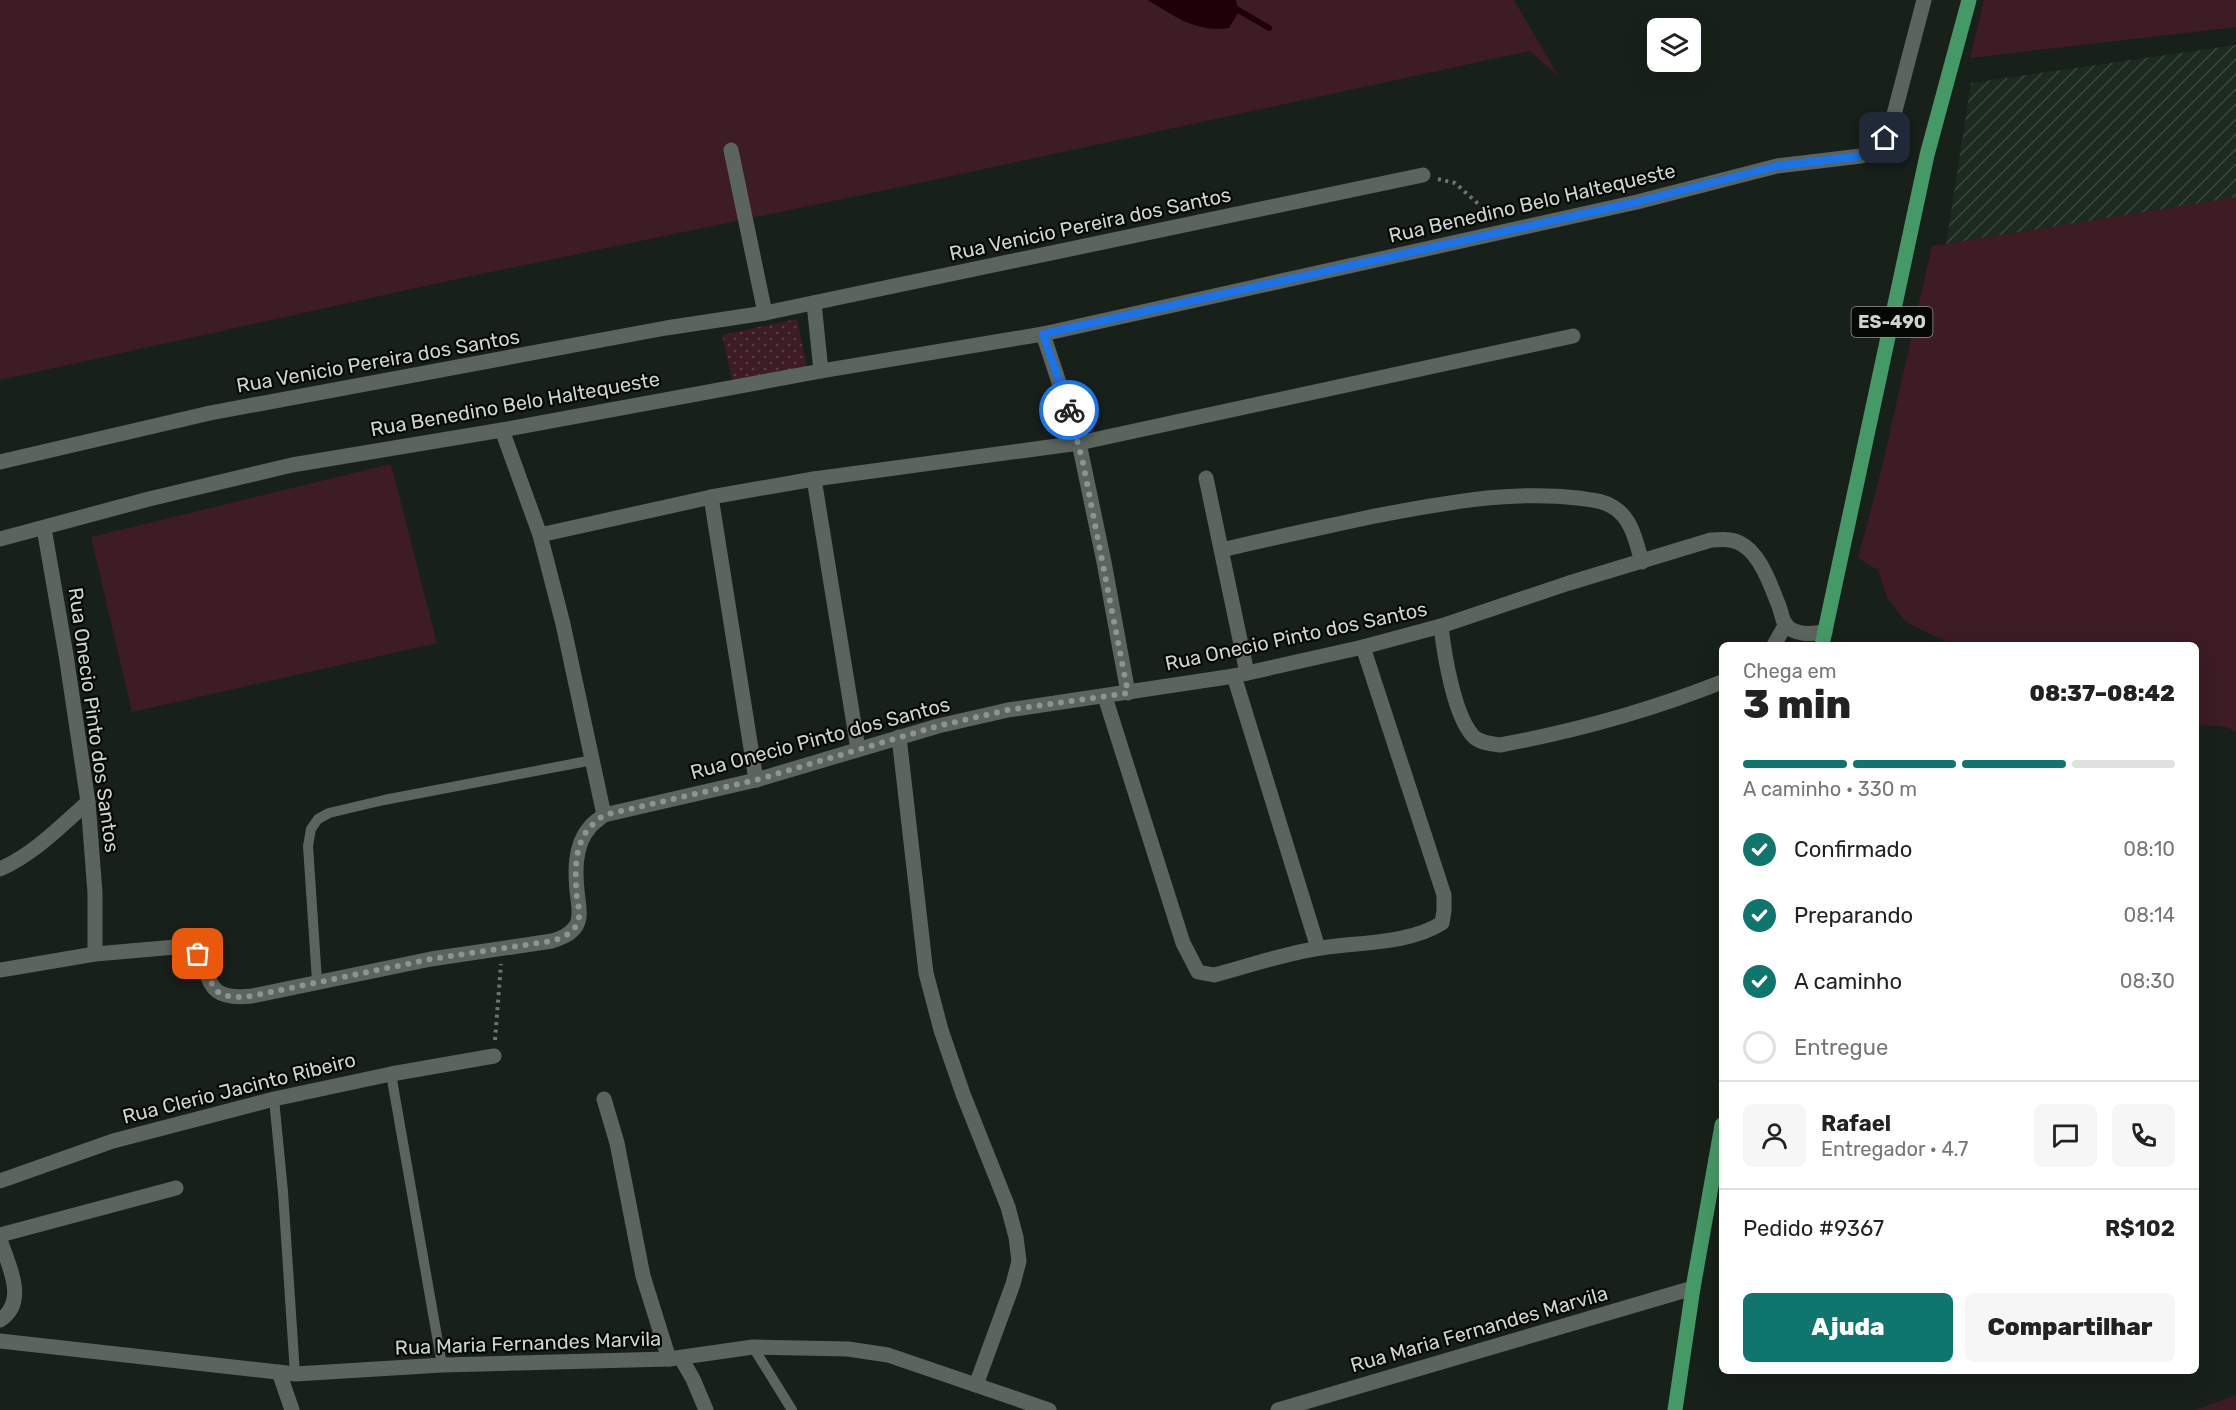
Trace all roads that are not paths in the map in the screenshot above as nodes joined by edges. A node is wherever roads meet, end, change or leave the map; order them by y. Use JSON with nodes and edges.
{"nodes":[{"id":1,"x":1924,"y":0,"type":"edge"},
{"id":2,"x":1969,"y":0,"type":"edge"},
{"id":3,"x":731,"y":150,"type":"dead end"},
{"id":4,"x":1423,"y":175,"type":"road end"},
{"id":5,"x":814,"y":303,"type":"junction"},
{"id":6,"x":765,"y":314,"type":"junction"},
{"id":7,"x":1043,"y":334,"type":"junction"},
{"id":8,"x":1573,"y":336,"type":"dead end"},
{"id":9,"x":821,"y":371,"type":"junction"},
{"id":10,"x":502,"y":430,"type":"junction"},
{"id":11,"x":1079,"y":443,"type":"junction"},
{"id":12,"x":0,"y":462,"type":"edge"},
{"id":13,"x":1206,"y":478,"type":"dead end"},
{"id":14,"x":814,"y":479,"type":"junction"},
{"id":15,"x":711,"y":497,"type":"junction"},
{"id":16,"x":44,"y":528,"type":"junction"},
{"id":17,"x":540,"y":535,"type":"junction"},
{"id":18,"x":0,"y":539,"type":"edge"},
{"id":19,"x":1222,"y":550,"type":"junction"},
{"id":20,"x":1642,"y":562,"type":"junction"},
{"id":21,"x":1786,"y":624,"type":"junction"},
{"id":22,"x":1440,"y":626,"type":"junction"},
{"id":23,"x":1823,"y":639,"type":"edge"},
{"id":24,"x":1776,"y":642,"type":"edge"},
{"id":25,"x":1363,"y":647,"type":"junction"},
{"id":26,"x":1240,"y":674,"type":"junction"},
{"id":27,"x":1719,"y":683,"type":"edge"},
{"id":28,"x":1128,"y":693,"type":"junction"},
{"id":29,"x":1105,"y":697,"type":"junction"},
{"id":30,"x":899,"y":737,"type":"junction"},
{"id":31,"x":858,"y":749,"type":"junction"},
{"id":32,"x":593,"y":760,"type":"junction"},
{"id":33,"x":756,"y":780,"type":"junction"},
{"id":34,"x":88,"y":802,"type":"junction"},
{"id":35,"x":604,"y":815,"type":"junction"},
{"id":36,"x":0,"y":869,"type":"edge"},
{"id":37,"x":1318,"y":948,"type":"junction"},
{"id":38,"x":94,"y":954,"type":"junction"},
{"id":39,"x":0,"y":970,"type":"edge"},
{"id":40,"x":317,"y":981,"type":"junction"},
{"id":41,"x":494,"y":1056,"type":"road end"},
{"id":42,"x":391,"y":1074,"type":"junction"},
{"id":43,"x":274,"y":1098,"type":"junction"},
{"id":44,"x":604,"y":1099,"type":"dead end"},
{"id":45,"x":1719,"y":1142,"type":"edge"},
{"id":46,"x":0,"y":1181,"type":"edge"},
{"id":47,"x":176,"y":1188,"type":"dead end"},
{"id":48,"x":0,"y":1235,"type":"edge"},
{"id":49,"x":0,"y":1240,"type":"edge"},
{"id":50,"x":1693,"y":1288,"type":"junction"},
{"id":51,"x":0,"y":1320,"type":"edge"},
{"id":52,"x":0,"y":1341,"type":"edge"},
{"id":53,"x":753,"y":1347,"type":"junction"},
{"id":54,"x":675,"y":1359,"type":"junction"},
{"id":55,"x":442,"y":1365,"type":"junction"},
{"id":56,"x":279,"y":1372,"type":"junction"},
{"id":57,"x":295,"y":1374,"type":"junction"},
{"id":58,"x":976,"y":1385,"type":"junction"},
{"id":59,"x":292,"y":1410,"type":"edge"},
{"id":60,"x":706,"y":1410,"type":"edge"},
{"id":61,"x":792,"y":1410,"type":"edge"},
{"id":62,"x":1049,"y":1410,"type":"edge"},
{"id":63,"x":1278,"y":1410,"type":"edge"},
{"id":64,"x":1675,"y":1410,"type":"edge"}],
"edges":[{"from":1,"to":7,"type":"street","name":"Rua Benedino Belo Haltequeste"},
{"from":2,"to":23,"type":"main road","number":"ES-490"},
{"from":3,"to":6,"type":"street"},
{"from":4,"to":5,"type":"street","name":"Rua Venicio Pereira dos Santos"},
{"from":5,"to":6,"type":"street","name":"Rua Venicio Pereira dos Santos"},
{"from":5,"to":9,"type":"street"},
{"from":6,"to":12,"type":"street","name":"Rua Venicio Pereira dos Santos"},
{"from":7,"to":9,"type":"street","name":"Rua Benedino Belo Haltequeste"},
{"from":7,"to":11,"type":"street"},
{"from":8,"to":11,"type":"street"},
{"from":9,"to":10,"type":"street","name":"Rua Benedino Belo Haltequeste"},
{"from":10,"to":16,"type":"street","name":"Rua Benedino Belo Haltequeste"},
{"from":10,"to":17,"type":"street"},
{"from":11,"to":14,"type":"street"},
{"from":11,"to":28,"type":"street"},
{"from":13,"to":19,"type":"street"},
{"from":14,"to":15,"type":"street"},
{"from":14,"to":31,"type":"street"},
{"from":15,"to":17,"type":"street"},
{"from":15,"to":33,"type":"street"},
{"from":16,"to":18,"type":"street","name":"Rua Benedino Belo Haltequeste"},
{"from":16,"to":34,"type":"street","name":"Rua Onecio Pinto dos Santos"},
{"from":17,"to":32,"type":"street"},
{"from":19,"to":20,"type":"street"},
{"from":19,"to":26,"type":"street"},
{"from":20,"to":21,"type":"street","name":"Rua Onecio Pinto dos Santos"},
{"from":20,"to":22,"type":"street","name":"Rua Onecio Pinto dos Santos"},
{"from":21,"to":23,"type":"street"},
{"from":21,"to":24,"type":"street"},
{"from":22,"to":25,"type":"street","name":"Rua Onecio Pinto dos Santos"},
{"from":22,"to":27,"type":"street"},
{"from":25,"to":26,"type":"street","name":"Rua Onecio Pinto dos Santos"},
{"from":25,"to":37,"type":"street"},
{"from":26,"to":28,"type":"street","name":"Rua Onecio Pinto dos Santos"},
{"from":26,"to":37,"type":"street"},
{"from":28,"to":29,"type":"street","name":"Rua Onecio Pinto dos Santos"},
{"from":29,"to":30,"type":"street","name":"Rua Onecio Pinto dos Santos"},
{"from":29,"to":37,"type":"street"},
{"from":30,"to":31,"type":"street","name":"Rua Onecio Pinto dos Santos"},
{"from":30,"to":58,"type":"street"},
{"from":31,"to":33,"type":"street","name":"Rua Onecio Pinto dos Santos"},
{"from":32,"to":35,"type":"street"},
{"from":32,"to":40,"type":"lane"},
{"from":33,"to":35,"type":"street","name":"Rua Onecio Pinto dos Santos"},
{"from":34,"to":36,"type":"street"},
{"from":34,"to":38,"type":"street","name":"Rua Onecio Pinto dos Santos"},
{"from":35,"to":40,"type":"street"},
{"from":38,"to":39,"type":"street"},
{"from":38,"to":40,"type":"street"},
{"from":41,"to":42,"type":"street","name":"Rua Clerio Jacinto Ribeiro"},
{"from":42,"to":43,"type":"street","name":"Rua Clerio Jacinto Ribeiro"},
{"from":42,"to":55,"type":"lane"},
{"from":43,"to":46,"type":"street","name":"Rua Clerio Jacinto Ribeiro"},
{"from":43,"to":57,"type":"lane"},
{"from":44,"to":54,"type":"street"},
{"from":45,"to":50,"type":"main road"},
{"from":47,"to":48,"type":"street"},
{"from":49,"to":51,"type":"street"},
{"from":50,"to":63,"type":"street","name":"Rua Maria Fernandes Marvila"},
{"from":50,"to":64,"type":"main road"},
{"from":52,"to":56,"type":"street","name":"Rua Maria Fernandes Marvila"},
{"from":53,"to":54,"type":"street","name":"Rua Maria Fernandes Marvila"},
{"from":53,"to":58,"type":"street","name":"Rua Maria Fernandes Marvila"},
{"from":53,"to":61,"type":"lane"},
{"from":54,"to":55,"type":"street","name":"Rua Maria Fernandes Marvila"},
{"from":54,"to":60,"type":"street"},
{"from":55,"to":57,"type":"street","name":"Rua Maria Fernandes Marvila"},
{"from":56,"to":57,"type":"street","name":"Rua Maria Fernandes Marvila"},
{"from":56,"to":59,"type":"street"},
{"from":58,"to":62,"type":"street","name":"Rua Maria Fernandes Marvila"}]}
